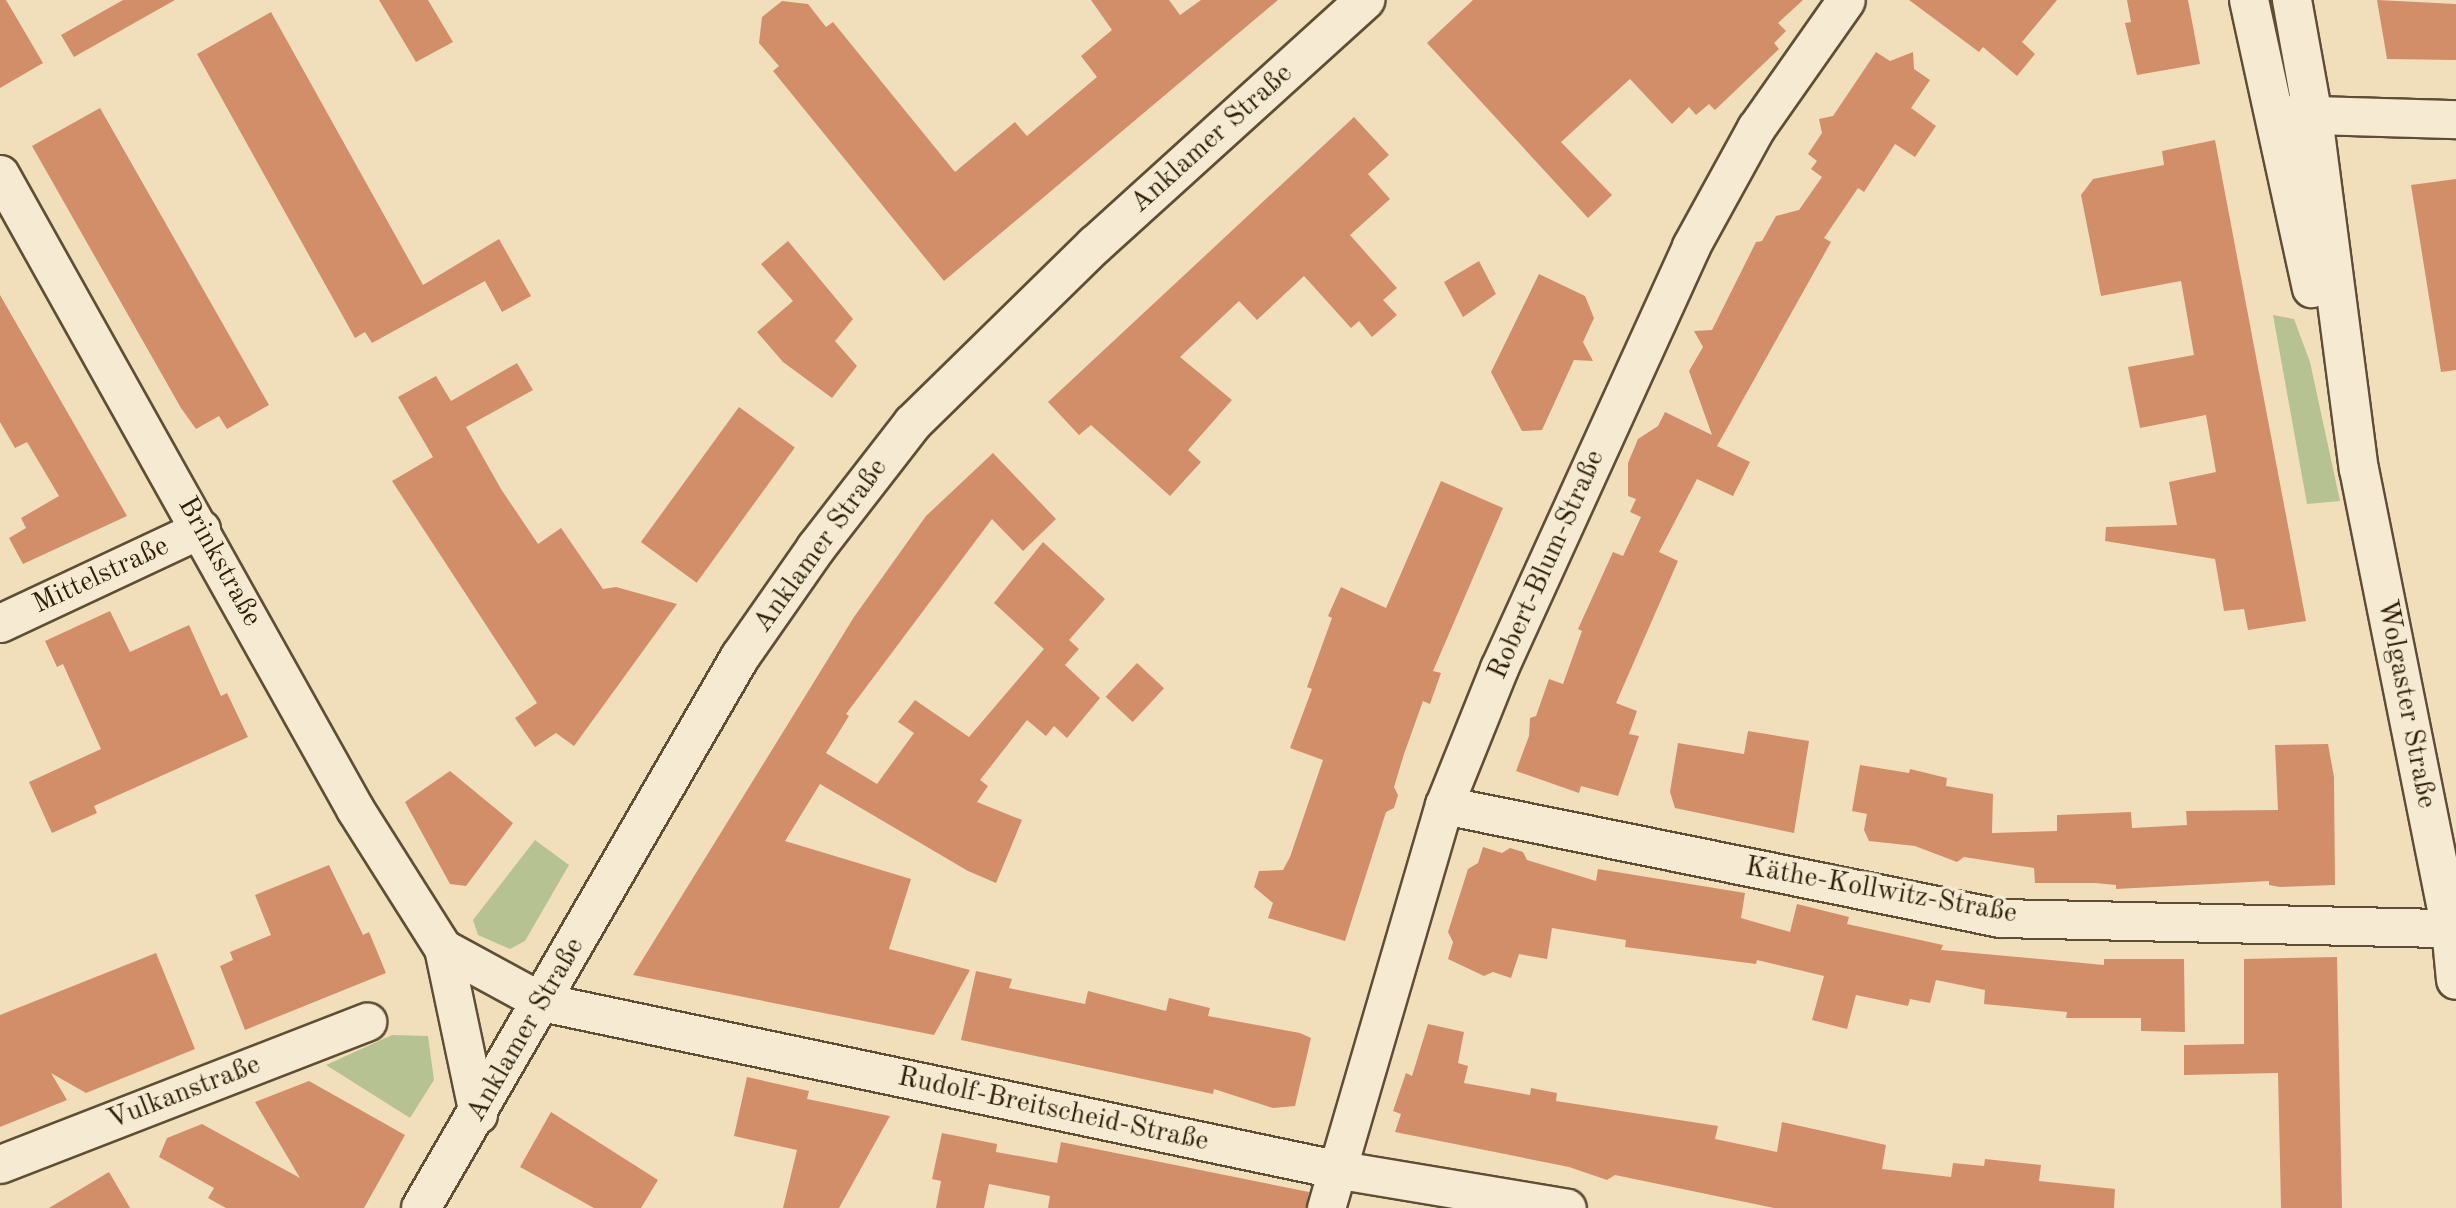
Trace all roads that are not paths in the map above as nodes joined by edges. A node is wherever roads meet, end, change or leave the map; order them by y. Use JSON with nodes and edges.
{"nodes":[{"id":1,"x":1365,"y":0,"type":"edge"},
{"id":2,"x":1846,"y":0,"type":"edge"},
{"id":3,"x":2249,"y":0,"type":"edge"},
{"id":4,"x":2292,"y":0,"type":"edge"},
{"id":5,"x":2275,"y":114,"type":"junction"},
{"id":6,"x":2313,"y":117,"type":"junction"},
{"id":7,"x":2456,"y":119,"type":"edge"},
{"id":8,"x":0,"y":174,"type":"edge"},
{"id":9,"x":2359,"y":469,"type":"junction"},
{"id":10,"x":201,"y":529,"type":"junction"},
{"id":11,"x":0,"y":622,"type":"edge"},
{"id":12,"x":1444,"y":805,"type":"junction"},
{"id":13,"x":2454,"y":928,"type":"edge"},
{"id":14,"x":443,"y":948,"type":"junction"},
{"id":15,"x":2456,"y":980,"type":"edge"},
{"id":16,"x":542,"y":1002,"type":"junction"},
{"id":17,"x":367,"y":1022,"type":"dead end"},
{"id":18,"x":478,"y":1114,"type":"junction"},
{"id":19,"x":0,"y":1164,"type":"edge"},
{"id":20,"x":1335,"y":1169,"type":"junction"},
{"id":21,"x":421,"y":1208,"type":"edge"},
{"id":22,"x":1326,"y":1208,"type":"edge"},
{"id":23,"x":1567,"y":1208,"type":"edge"}],
"edges":[{"from":1,"to":16,"type":"main road","name":"Anklamer Straße"},
{"from":2,"to":12,"type":"street","name":"Robert-Blum-Straße"},
{"from":3,"to":5,"type":"main road","name":"Wolgaster Straße"},
{"from":4,"to":6,"type":"main road","name":"Wolgaster Straße"},
{"from":5,"to":6,"type":"street"},
{"from":5,"to":9,"type":"main road","name":"Wolgaster Straße"},
{"from":6,"to":7,"type":"street"},
{"from":6,"to":9,"type":"main road","name":"Wolgaster Straße"},
{"from":8,"to":10,"type":"street","name":"Brinkstraße"},
{"from":9,"to":13,"type":"main road","name":"Wolgaster Straße"},
{"from":10,"to":11,"type":"street","name":"Mittelstraße"},
{"from":10,"to":14,"type":"street","name":"Brinkstraße"},
{"from":12,"to":13,"type":"street","name":"Käthe-Kollwitz-Straße"},
{"from":12,"to":20,"type":"street","name":"Robert-Blum-Straße"},
{"from":13,"to":15,"type":"main road","name":"Wolgaster Straße"},
{"from":14,"to":16,"type":"street","name":"Brinkstraße"},
{"from":14,"to":18,"type":"street","name":"Brinkstraße"},
{"from":16,"to":18,"type":"main road","name":"Anklamer Straße"},
{"from":16,"to":20,"type":"street","name":"Rudolf-Breitscheid-Straße"},
{"from":17,"to":19,"type":"street","name":"Vulkanstraße"},
{"from":18,"to":21,"type":"main road","name":"Anklamer Straße"},
{"from":20,"to":22,"type":"street","name":"Robert-Blum-Straße"},
{"from":20,"to":23,"type":"street","name":"Rudolf-Breitscheid-Straße"}]}
